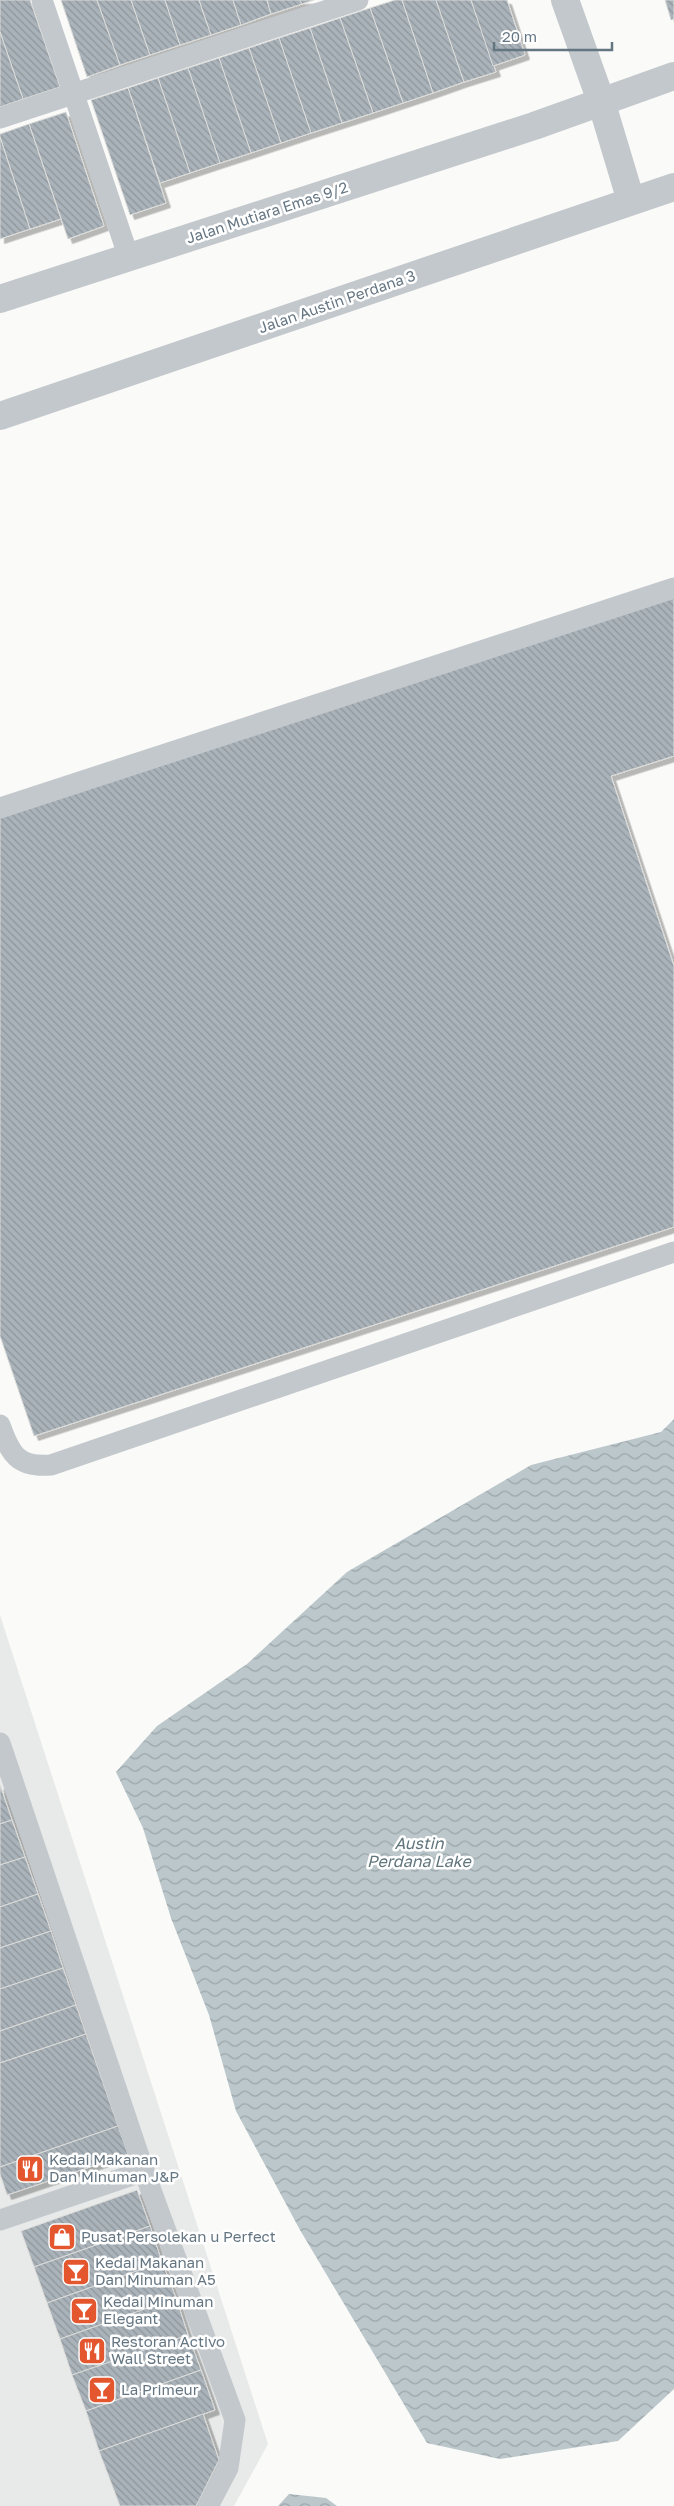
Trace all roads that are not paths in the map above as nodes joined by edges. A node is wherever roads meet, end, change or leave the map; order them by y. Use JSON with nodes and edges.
{"nodes":[{"id":1,"x":42,"y":0,"type":"edge"},
{"id":2,"x":358,"y":0,"type":"edge"},
{"id":3,"x":565,"y":0,"type":"edge"},
{"id":4,"x":674,"y":76,"type":"edge"},
{"id":5,"x":73,"y":94,"type":"junction"},
{"id":6,"x":602,"y":101,"type":"junction"},
{"id":7,"x":0,"y":118,"type":"edge"},
{"id":8,"x":674,"y":187,"type":"edge"},
{"id":9,"x":632,"y":201,"type":"junction"},
{"id":10,"x":129,"y":258,"type":"junction"},
{"id":11,"x":0,"y":299,"type":"edge"},
{"id":12,"x":0,"y":416,"type":"edge"},
{"id":13,"x":674,"y":588,"type":"edge"},
{"id":14,"x":0,"y":808,"type":"edge"},
{"id":15,"x":674,"y":1252,"type":"edge"},
{"id":16,"x":0,"y":1425,"type":"edge"},
{"id":17,"x":0,"y":1742,"type":"edge"},
{"id":18,"x":144,"y":2171,"type":"junction"},
{"id":19,"x":0,"y":2220,"type":"edge"},
{"id":20,"x":208,"y":2506,"type":"edge"}],
"edges":[{"from":1,"to":5,"type":"lane"},
{"from":2,"to":5,"type":"lane"},
{"from":3,"to":6,"type":"street"},
{"from":4,"to":6,"type":"street","name":"Jalan Mutiara Emas 9/2"},
{"from":5,"to":7,"type":"lane"},
{"from":5,"to":10,"type":"lane"},
{"from":6,"to":9,"type":"street"},
{"from":6,"to":10,"type":"street","name":"Jalan Mutiara Emas 9/2"},
{"from":8,"to":9,"type":"street","name":"Jalan Austin Perdana 3"},
{"from":9,"to":12,"type":"street","name":"Jalan Austin Perdana 3"},
{"from":10,"to":11,"type":"street","name":"Jalan Mutiara Emas 9/2"},
{"from":13,"to":14,"type":"lane"},
{"from":15,"to":16,"type":"lane"},
{"from":17,"to":18,"type":"lane"},
{"from":18,"to":19,"type":"lane"},
{"from":18,"to":20,"type":"lane"}]}
